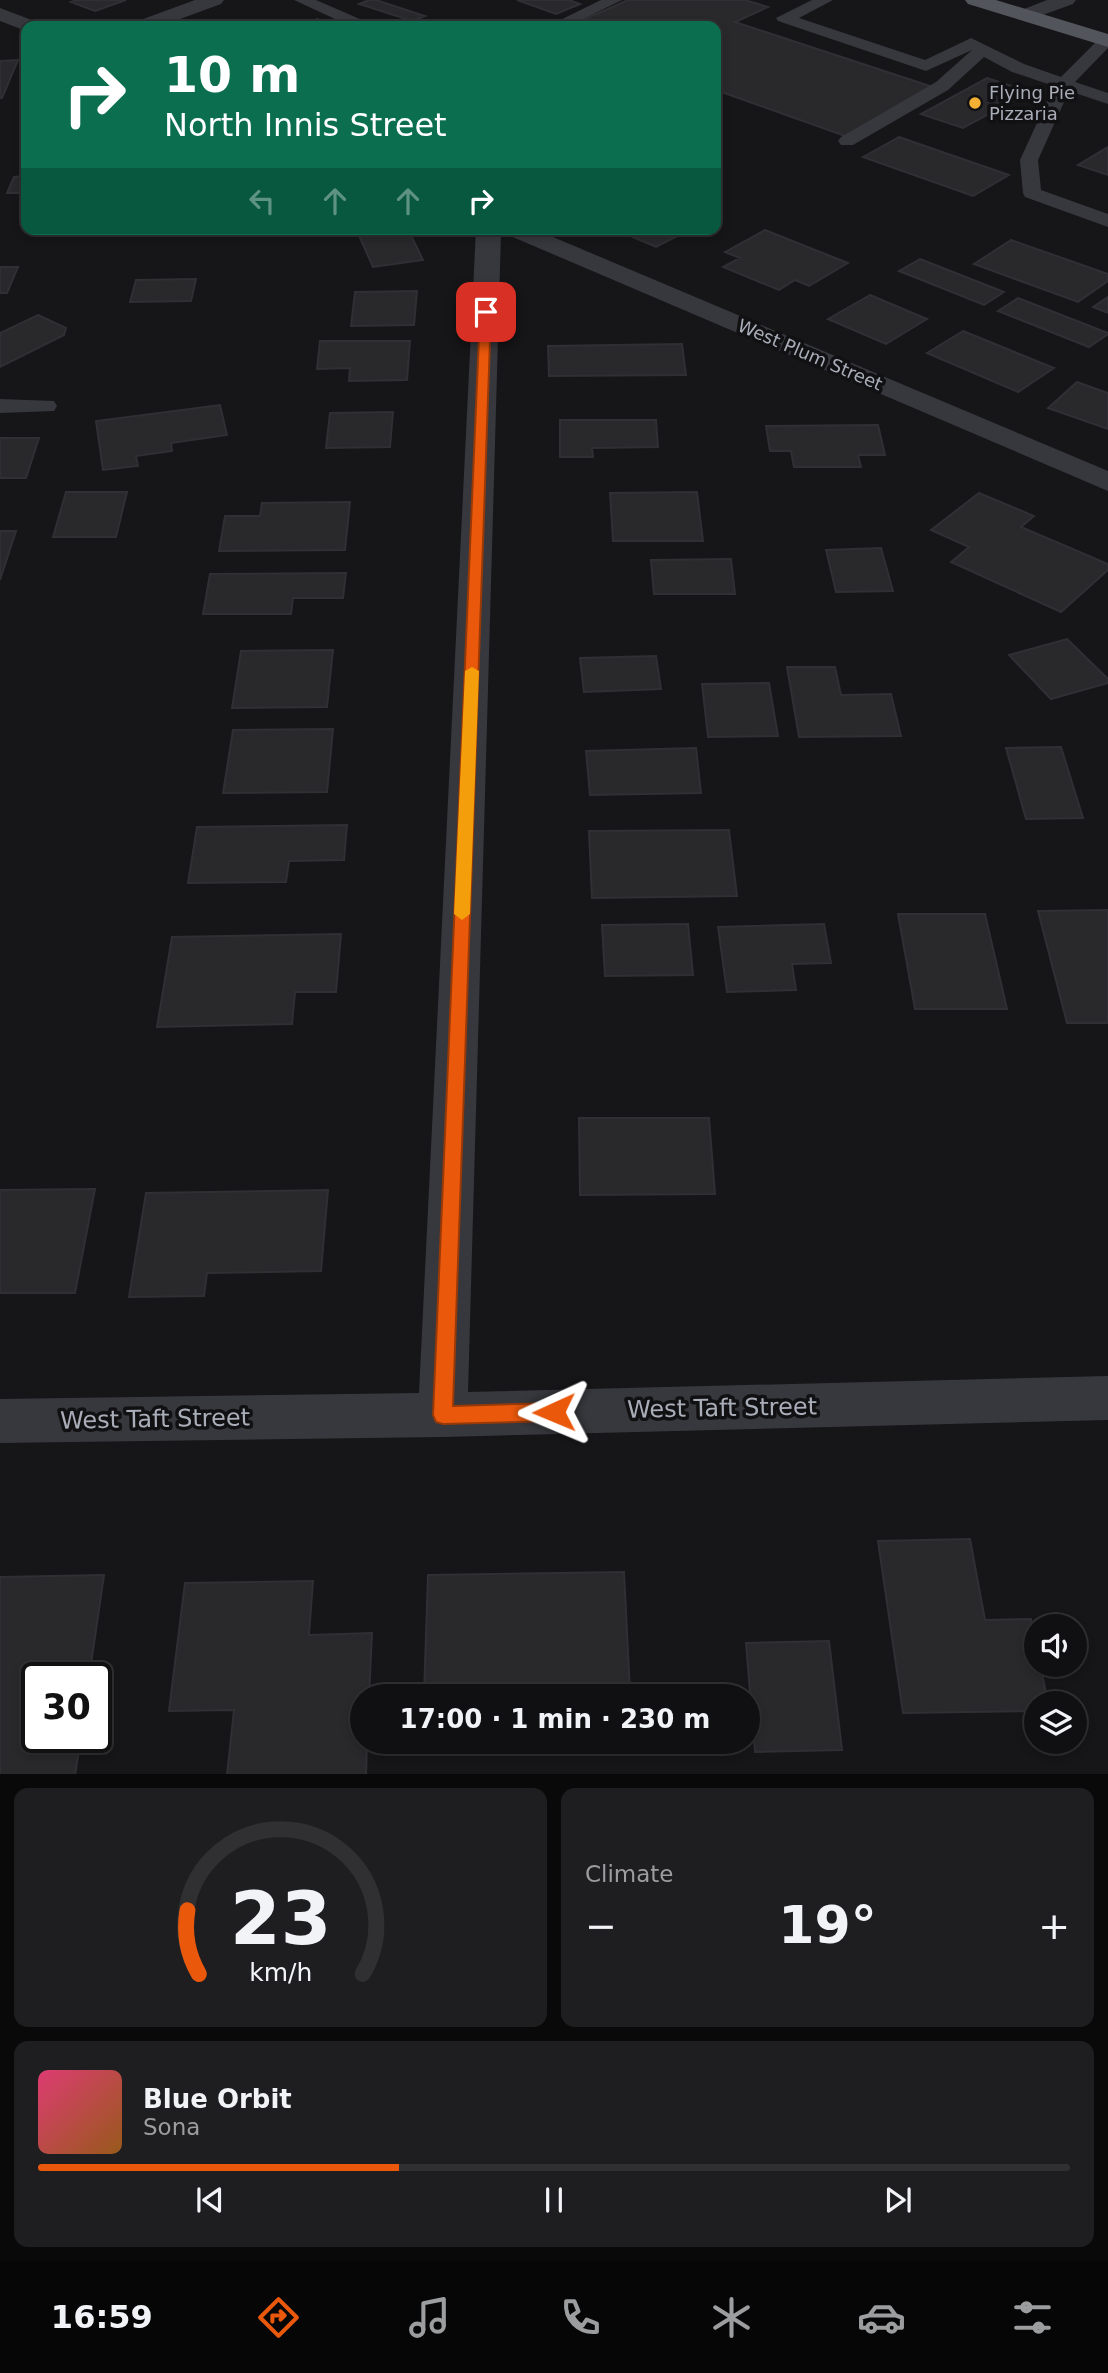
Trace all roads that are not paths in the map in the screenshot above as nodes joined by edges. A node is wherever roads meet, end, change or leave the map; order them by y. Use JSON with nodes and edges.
{"nodes":[{"id":1,"x":214,"y":0,"type":"edge"},
{"id":2,"x":302,"y":0,"type":"edge"},
{"id":3,"x":614,"y":0,"type":"edge"},
{"id":4,"x":825,"y":0,"type":"edge"},
{"id":5,"x":975,"y":0,"type":"edge"},
{"id":6,"x":1066,"y":0,"type":"edge"},
{"id":7,"x":0,"y":13,"type":"edge"},
{"id":8,"x":1026,"y":15,"type":"junction"},
{"id":9,"x":156,"y":21,"type":"edge"},
{"id":10,"x":351,"y":21,"type":"edge"},
{"id":11,"x":567,"y":21,"type":"edge"},
{"id":12,"x":21,"y":22,"type":"edge"},
{"id":13,"x":1108,"y":40,"type":"edge"},
{"id":14,"x":983,"y":49,"type":"junction"},
{"id":15,"x":1064,"y":84,"type":"junction"},
{"id":16,"x":1108,"y":99,"type":"edge"},
{"id":17,"x":846,"y":141,"type":"dead end"},
{"id":18,"x":1106,"y":219,"type":"edge"},
{"id":19,"x":489,"y":235,"type":"edge"},
{"id":20,"x":526,"y":235,"type":"edge"},
{"id":21,"x":0,"y":406,"type":"edge"},
{"id":22,"x":46,"y":406,"type":"dead end"},
{"id":23,"x":1108,"y":482,"type":"edge"},
{"id":24,"x":1108,"y":1398,"type":"edge"},
{"id":25,"x":443,"y":1415,"type":"junction"},
{"id":26,"x":0,"y":1421,"type":"edge"}],
"edges":[{"from":1,"to":9,"type":"street"},
{"from":2,"to":10,"type":"lane"},
{"from":3,"to":11,"type":"lane"},
{"from":4,"to":14,"type":"lane"},
{"from":5,"to":8,"type":"main road"},
{"from":6,"to":8,"type":"street"},
{"from":7,"to":12,"type":"street"},
{"from":8,"to":13,"type":"main road"},
{"from":13,"to":15,"type":"lane"},
{"from":14,"to":15,"type":"lane"},
{"from":14,"to":17,"type":"lane"},
{"from":15,"to":16,"type":"lane"},
{"from":15,"to":18,"type":"lane"},
{"from":19,"to":25,"type":"street"},
{"from":20,"to":23,"type":"street","name":"West Plum Street"},
{"from":21,"to":22,"type":"lane"},
{"from":24,"to":25,"type":"street","name":"West Taft Street"},
{"from":25,"to":26,"type":"street","name":"West Taft Street"}]}
